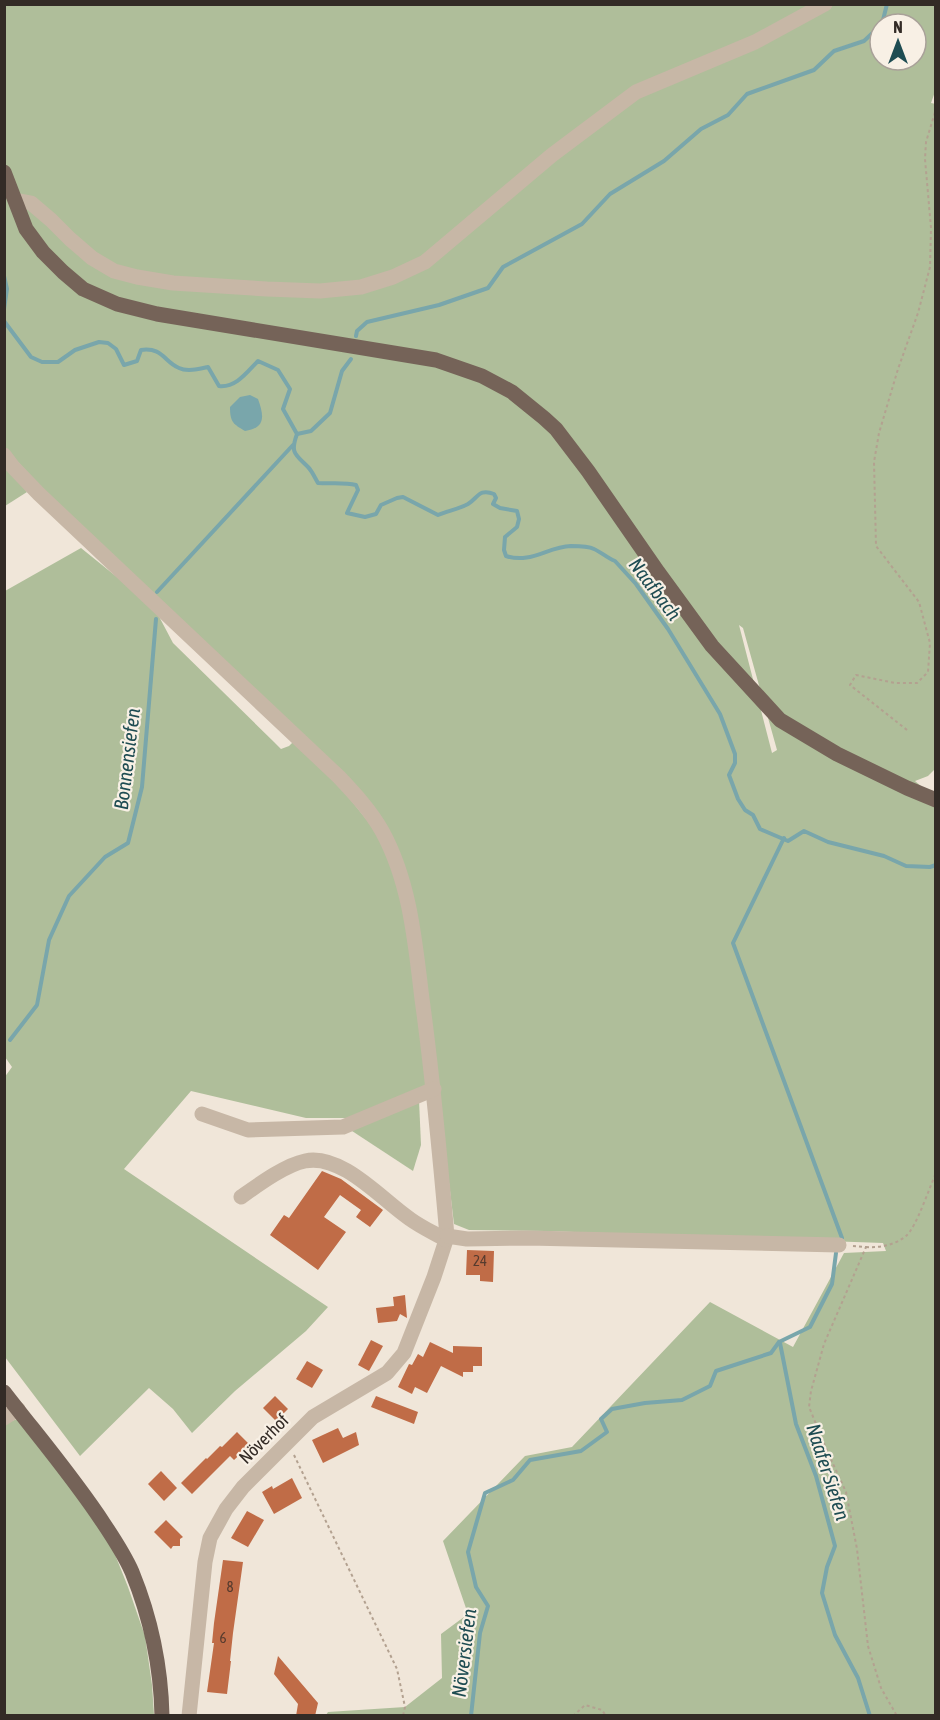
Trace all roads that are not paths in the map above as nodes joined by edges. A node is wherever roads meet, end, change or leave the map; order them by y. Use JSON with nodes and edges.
{"nodes":[{"id":1,"x":825,"y":4,"type":"edge"},
{"id":2,"x":4,"y":172,"type":"edge"},
{"id":3,"x":15,"y":200,"type":"junction"},
{"id":4,"x":4,"y":455,"type":"edge"},
{"id":5,"x":936,"y":800,"type":"edge"},
{"id":6,"x":434,"y":1089,"type":"junction"},
{"id":7,"x":202,"y":1114,"type":"dead end"},
{"id":8,"x":241,"y":1197,"type":"dead end"},
{"id":9,"x":447,"y":1238,"type":"junction"},
{"id":10,"x":838,"y":1245,"type":"road end"},
{"id":11,"x":4,"y":1392,"type":"edge"},
{"id":12,"x":18,"y":1409,"type":"junction"},
{"id":13,"x":4,"y":1418,"type":"edge"},
{"id":14,"x":162,"y":1716,"type":"edge"},
{"id":15,"x":189,"y":1716,"type":"edge"}],
"edges":[{"from":1,"to":3,"type":"street"},
{"from":2,"to":3,"type":"main road"},
{"from":3,"to":5,"type":"main road"},
{"from":4,"to":6,"type":"street"},
{"from":6,"to":7,"type":"street"},
{"from":6,"to":9,"type":"street"},
{"from":8,"to":9,"type":"street"},
{"from":9,"to":10,"type":"street"},
{"from":9,"to":15,"type":"street","name":"Növerhof"},
{"from":11,"to":12,"type":"main road"},
{"from":12,"to":13,"type":"street"},
{"from":12,"to":14,"type":"main road"}]}
